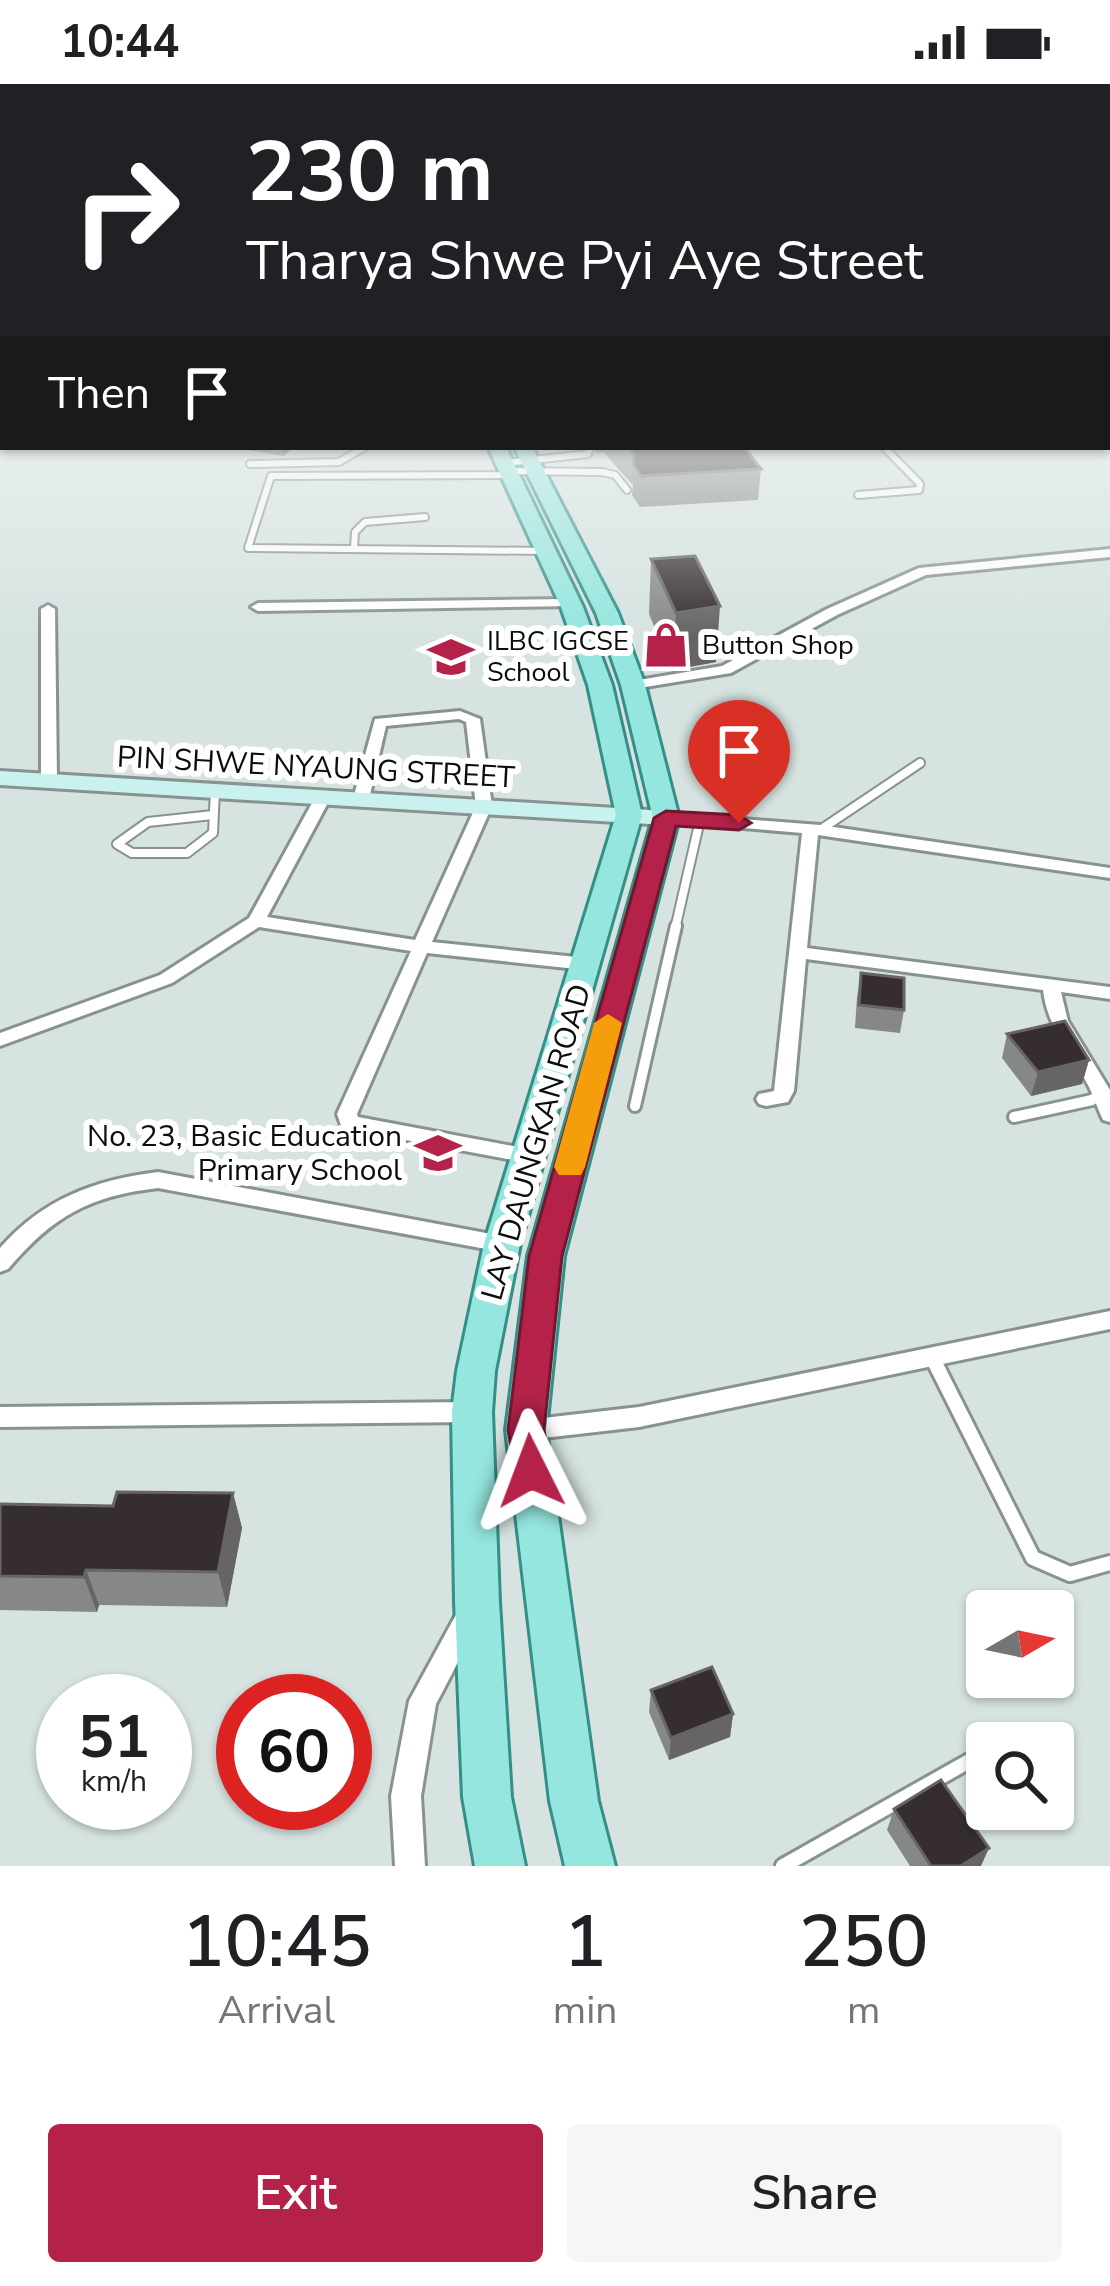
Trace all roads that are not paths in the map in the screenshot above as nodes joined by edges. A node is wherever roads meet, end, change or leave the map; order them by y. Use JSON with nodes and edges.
{"nodes":[{"id":1,"x":391,"y":468,"type":"edge"},
{"id":2,"x":518,"y":468,"type":"edge"},
{"id":3,"x":520,"y":468,"type":"edge"},
{"id":4,"x":574,"y":468,"type":"edge"},
{"id":5,"x":905,"y":468,"type":"edge"},
{"id":6,"x":627,"y":490,"type":"dead end"},
{"id":7,"x":858,"y":494,"type":"dead end"},
{"id":8,"x":425,"y":517,"type":"dead end"},
{"id":9,"x":354,"y":549,"type":"junction"},
{"id":10,"x":546,"y":551,"type":"junction"},
{"id":11,"x":1110,"y":553,"type":"edge"},
{"id":12,"x":603,"y":604,"type":"junction"},
{"id":13,"x":571,"y":605,"type":"junction"},
{"id":14,"x":258,"y":607,"type":"dead end"},
{"id":15,"x":48,"y":609,"type":"dead end"},
{"id":16,"x":633,"y":685,"type":"junction"},
{"id":17,"x":920,"y":763,"type":"dead end"},
{"id":18,"x":0,"y":778,"type":"edge"},
{"id":19,"x":49,"y":781,"type":"junction"},
{"id":20,"x":323,"y":796,"type":"junction"},
{"id":21,"x":361,"y":799,"type":"junction"},
{"id":22,"x":214,"y":802,"type":"junction"},
{"id":23,"x":484,"y":806,"type":"junction"},
{"id":24,"x":629,"y":815,"type":"junction"},
{"id":25,"x":666,"y":818,"type":"junction"},
{"id":26,"x":700,"y":820,"type":"junction"},
{"id":27,"x":815,"y":831,"type":"junction"},
{"id":28,"x":1110,"y":873,"type":"edge"},
{"id":29,"x":256,"y":921,"type":"junction"},
{"id":30,"x":423,"y":947,"type":"junction"},
{"id":31,"x":798,"y":952,"type":"junction"},
{"id":32,"x":584,"y":973,"type":"junction"},
{"id":33,"x":1051,"y":985,"type":"junction"},
{"id":34,"x":618,"y":987,"type":"junction"},
{"id":35,"x":1110,"y":993,"type":"edge"},
{"id":36,"x":0,"y":1040,"type":"edge"},
{"id":37,"x":1104,"y":1091,"type":"junction"},
{"id":38,"x":766,"y":1099,"type":"dead end"},
{"id":39,"x":635,"y":1106,"type":"dead end"},
{"id":40,"x":564,"y":1111,"type":"junction"},
{"id":41,"x":1110,"y":1115,"type":"edge"},
{"id":42,"x":1014,"y":1117,"type":"dead end"},
{"id":43,"x":529,"y":1156,"type":"junction"},
{"id":44,"x":502,"y":1244,"type":"junction"},
{"id":45,"x":0,"y":1263,"type":"edge"},
{"id":46,"x":1110,"y":1319,"type":"edge"},
{"id":47,"x":933,"y":1359,"type":"junction"},
{"id":48,"x":472,"y":1412,"type":"junction"},
{"id":49,"x":0,"y":1417,"type":"edge"},
{"id":50,"x":526,"y":1430,"type":"junction"},
{"id":51,"x":1110,"y":1563,"type":"edge"},
{"id":52,"x":476,"y":1602,"type":"junction"},
{"id":53,"x":966,"y":1763,"type":"edge"},
{"id":54,"x":410,"y":1866,"type":"edge"},
{"id":55,"x":500,"y":1866,"type":"edge"},
{"id":56,"x":590,"y":1866,"type":"edge"},
{"id":57,"x":783,"y":1866,"type":"edge"}],
"edges":[{"from":1,"to":9,"type":"lane"},
{"from":2,"to":10,"type":"main road","name":"LAY DAUNGKAN ROAD"},
{"from":3,"to":12,"type":"main road","name":"LAY DAUNGKAN ROAD"},
{"from":4,"to":6,"type":"lane"},
{"from":5,"to":7,"type":"lane"},
{"from":8,"to":9,"type":"lane"},
{"from":9,"to":10,"type":"lane"},
{"from":10,"to":13,"type":"main road","name":"LAY DAUNGKAN ROAD"},
{"from":11,"to":16,"type":"street"},
{"from":12,"to":13,"type":"main road"},
{"from":12,"to":16,"type":"main road","name":"LAY DAUNGKAN ROAD"},
{"from":13,"to":14,"type":"street"},
{"from":13,"to":24,"type":"main road","name":"LAY DAUNGKAN ROAD"},
{"from":15,"to":19,"type":"street"},
{"from":16,"to":25,"type":"main road","name":"LAY DAUNGKAN ROAD"},
{"from":17,"to":27,"type":"lane"},
{"from":18,"to":19,"type":"street","name":"PIN SHWE NYAUNG STREET"},
{"from":19,"to":22,"type":"street","name":"PIN SHWE NYAUNG STREET"},
{"from":20,"to":21,"type":"street","name":"PIN SHWE NYAUNG STREET"},
{"from":20,"to":22,"type":"street","name":"PIN SHWE NYAUNG STREET"},
{"from":20,"to":29,"type":"street"},
{"from":21,"to":23,"type":"street","name":"PIN SHWE NYAUNG STREET"},
{"from":21,"to":23,"type":"street"},
{"from":22,"to":22,"type":"lane"},
{"from":23,"to":24,"type":"street","name":"PIN SHWE NYAUNG STREET"},
{"from":23,"to":30,"type":"street"},
{"from":24,"to":25,"type":"street","name":"PIN SHWE NYAUNG STREET"},
{"from":24,"to":32,"type":"main road","name":"LAY DAUNGKAN ROAD"},
{"from":25,"to":26,"type":"street"},
{"from":25,"to":34,"type":"main road","name":"LAY DAUNGKAN ROAD"},
{"from":26,"to":27,"type":"street"},
{"from":26,"to":39,"type":"lane"},
{"from":27,"to":28,"type":"street"},
{"from":27,"to":31,"type":"street"},
{"from":29,"to":30,"type":"street"},
{"from":29,"to":36,"type":"street"},
{"from":30,"to":32,"type":"street"},
{"from":30,"to":43,"type":"street"},
{"from":31,"to":33,"type":"street"},
{"from":31,"to":38,"type":"street"},
{"from":32,"to":34,"type":"main road"},
{"from":32,"to":40,"type":"main road","name":"LAY DAUNGKAN ROAD"},
{"from":33,"to":35,"type":"street"},
{"from":33,"to":37,"type":"street"},
{"from":34,"to":40,"type":"main road","name":"LAY DAUNGKAN ROAD"},
{"from":37,"to":41,"type":"street"},
{"from":37,"to":42,"type":"lane"},
{"from":40,"to":43,"type":"main road","name":"LAY DAUNGKAN ROAD"},
{"from":40,"to":50,"type":"main road","name":"LAY DAUNGKAN ROAD"},
{"from":43,"to":44,"type":"main road","name":"LAY DAUNGKAN ROAD"},
{"from":44,"to":45,"type":"street"},
{"from":44,"to":48,"type":"main road","name":"LAY DAUNGKAN ROAD"},
{"from":46,"to":47,"type":"street"},
{"from":47,"to":50,"type":"street"},
{"from":47,"to":51,"type":"lane"},
{"from":48,"to":49,"type":"street"},
{"from":48,"to":52,"type":"main road","name":"LAY DAUNGKAN ROAD"},
{"from":50,"to":56,"type":"main road","name":"LAY DAUNGKAN ROAD"},
{"from":52,"to":54,"type":"street"},
{"from":52,"to":55,"type":"main road","name":"LAY DAUNGKAN ROAD"},
{"from":53,"to":57,"type":"lane"}]}
